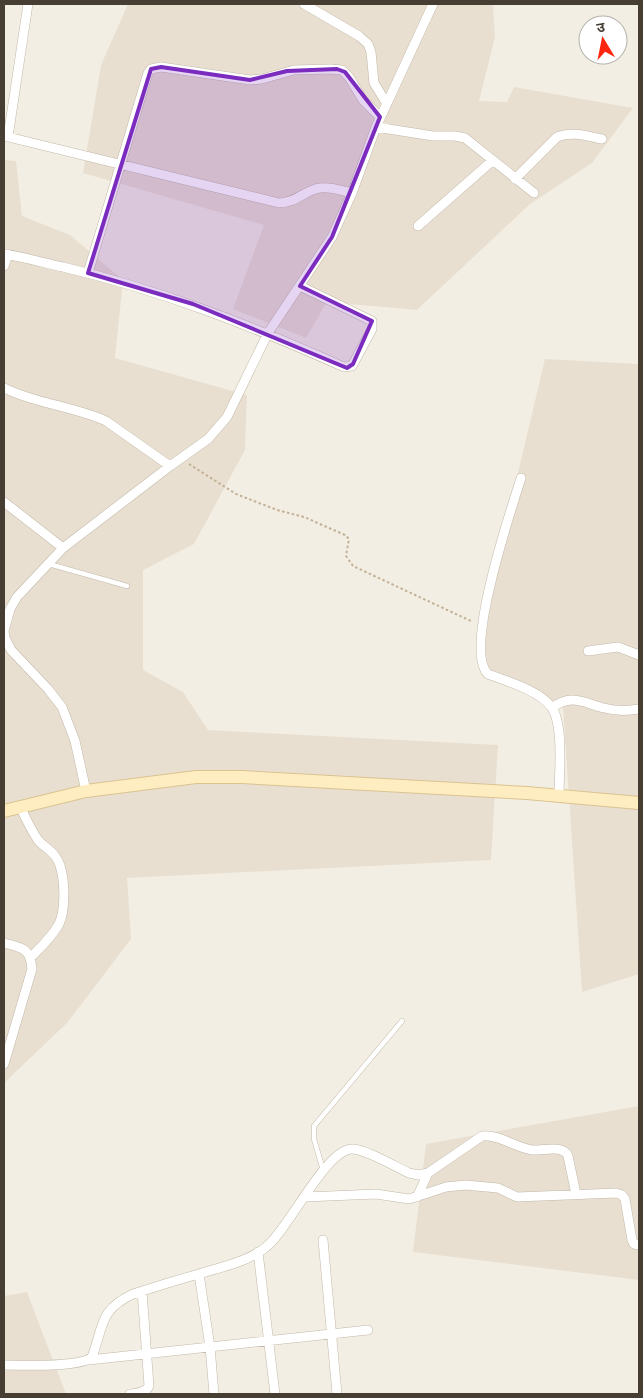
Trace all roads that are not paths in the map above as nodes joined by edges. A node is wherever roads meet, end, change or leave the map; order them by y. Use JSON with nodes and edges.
{"nodes":[{"id":1,"x":28,"y":4,"type":"edge"},
{"id":2,"x":304,"y":4,"type":"edge"},
{"id":3,"x":433,"y":4,"type":"edge"},
{"id":4,"x":387,"y":104,"type":"junction"},
{"id":5,"x":380,"y":117,"type":"junction"},
{"id":6,"x":376,"y":127,"type":"junction"},
{"id":7,"x":6,"y":136,"type":"edge"},
{"id":8,"x":602,"y":139,"type":"dead end"},
{"id":9,"x":492,"y":161,"type":"junction"},
{"id":10,"x":121,"y":164,"type":"junction"},
{"id":11,"x":515,"y":179,"type":"junction"},
{"id":12,"x":352,"y":193,"type":"junction"},
{"id":13,"x":534,"y":193,"type":"dead end"},
{"id":14,"x":418,"y":226,"type":"dead end"},
{"id":15,"x":6,"y":254,"type":"edge"},
{"id":16,"x":4,"y":266,"type":"edge"},
{"id":17,"x":88,"y":273,"type":"junction"},
{"id":18,"x":300,"y":286,"type":"junction"},
{"id":19,"x":268,"y":333,"type":"junction"},
{"id":20,"x":4,"y":388,"type":"edge"},
{"id":21,"x":170,"y":466,"type":"junction"},
{"id":22,"x":521,"y":478,"type":"dead end"},
{"id":23,"x":4,"y":502,"type":"edge"},
{"id":24,"x":63,"y":548,"type":"junction"},
{"id":25,"x":47,"y":564,"type":"junction"},
{"id":26,"x":127,"y":586,"type":"dead end"},
{"id":27,"x":588,"y":651,"type":"dead end"},
{"id":28,"x":8,"y":652,"type":"edge"},
{"id":29,"x":639,"y":655,"type":"edge"},
{"id":30,"x":552,"y":708,"type":"junction"},
{"id":31,"x":639,"y":709,"type":"edge"},
{"id":32,"x":86,"y":791,"type":"junction"},
{"id":33,"x":554,"y":795,"type":"junction"},
{"id":34,"x":639,"y":803,"type":"edge"},
{"id":35,"x":20,"y":806,"type":"junction"},
{"id":36,"x":4,"y":811,"type":"edge"},
{"id":37,"x":4,"y":943,"type":"edge"},
{"id":38,"x":31,"y":957,"type":"junction"},
{"id":39,"x":402,"y":1021,"type":"dead end"},
{"id":40,"x":4,"y":1064,"type":"edge"},
{"id":41,"x":323,"y":1170,"type":"junction"},
{"id":42,"x":428,"y":1173,"type":"junction"},
{"id":43,"x":576,"y":1194,"type":"junction"},
{"id":44,"x":305,"y":1197,"type":"junction"},
{"id":45,"x":417,"y":1197,"type":"junction"},
{"id":46,"x":323,"y":1240,"type":"dead end"},
{"id":47,"x":639,"y":1245,"type":"edge"},
{"id":48,"x":258,"y":1252,"type":"junction"},
{"id":49,"x":199,"y":1274,"type":"junction"},
{"id":50,"x":142,"y":1291,"type":"junction"},
{"id":51,"x":368,"y":1330,"type":"dead end"},
{"id":52,"x":331,"y":1334,"type":"junction"},
{"id":53,"x":269,"y":1340,"type":"junction"},
{"id":54,"x":210,"y":1347,"type":"junction"},
{"id":55,"x":147,"y":1354,"type":"junction"},
{"id":56,"x":89,"y":1360,"type":"junction"},
{"id":57,"x":4,"y":1365,"type":"edge"},
{"id":58,"x":130,"y":1394,"type":"edge"},
{"id":59,"x":214,"y":1394,"type":"edge"},
{"id":60,"x":275,"y":1394,"type":"edge"},
{"id":61,"x":337,"y":1394,"type":"edge"}],
"edges":[{"from":1,"to":7,"type":"street"},
{"from":2,"to":4,"type":"street"},
{"from":3,"to":4,"type":"street"},
{"from":4,"to":5,"type":"street"},
{"from":5,"to":6,"type":"street"},
{"from":5,"to":10,"type":"street"},
{"from":6,"to":9,"type":"street"},
{"from":6,"to":12,"type":"street"},
{"from":7,"to":10,"type":"street"},
{"from":8,"to":11,"type":"street"},
{"from":9,"to":11,"type":"street"},
{"from":9,"to":14,"type":"street"},
{"from":10,"to":12,"type":"street"},
{"from":10,"to":17,"type":"street"},
{"from":11,"to":13,"type":"street"},
{"from":12,"to":18,"type":"street"},
{"from":15,"to":16,"type":"street"},
{"from":15,"to":17,"type":"street"},
{"from":17,"to":19,"type":"street"},
{"from":18,"to":19,"type":"street"},
{"from":18,"to":19,"type":"street"},
{"from":19,"to":21,"type":"street"},
{"from":20,"to":21,"type":"street"},
{"from":21,"to":24,"type":"street"},
{"from":22,"to":30,"type":"street"},
{"from":23,"to":24,"type":"street"},
{"from":24,"to":25,"type":"street"},
{"from":25,"to":26,"type":"lane"},
{"from":25,"to":28,"type":"street"},
{"from":27,"to":29,"type":"street"},
{"from":28,"to":32,"type":"street"},
{"from":30,"to":31,"type":"street"},
{"from":30,"to":33,"type":"street"},
{"from":32,"to":33,"type":"main road"},
{"from":32,"to":35,"type":"main road"},
{"from":33,"to":34,"type":"main road"},
{"from":35,"to":36,"type":"main road"},
{"from":35,"to":38,"type":"street"},
{"from":37,"to":38,"type":"street"},
{"from":38,"to":40,"type":"street"},
{"from":39,"to":41,"type":"lane"},
{"from":41,"to":42,"type":"street"},
{"from":41,"to":44,"type":"street"},
{"from":42,"to":43,"type":"street"},
{"from":42,"to":45,"type":"street"},
{"from":43,"to":45,"type":"street"},
{"from":43,"to":47,"type":"street"},
{"from":44,"to":45,"type":"street"},
{"from":44,"to":48,"type":"street"},
{"from":46,"to":52,"type":"street"},
{"from":48,"to":49,"type":"street"},
{"from":48,"to":53,"type":"street"},
{"from":49,"to":50,"type":"street"},
{"from":49,"to":54,"type":"street"},
{"from":50,"to":55,"type":"street"},
{"from":50,"to":56,"type":"street"},
{"from":51,"to":52,"type":"street"},
{"from":52,"to":53,"type":"street"},
{"from":52,"to":61,"type":"street"},
{"from":53,"to":54,"type":"street"},
{"from":53,"to":60,"type":"street"},
{"from":54,"to":55,"type":"street"},
{"from":54,"to":59,"type":"street"},
{"from":55,"to":56,"type":"street"},
{"from":55,"to":58,"type":"street"},
{"from":56,"to":57,"type":"street"}]}
